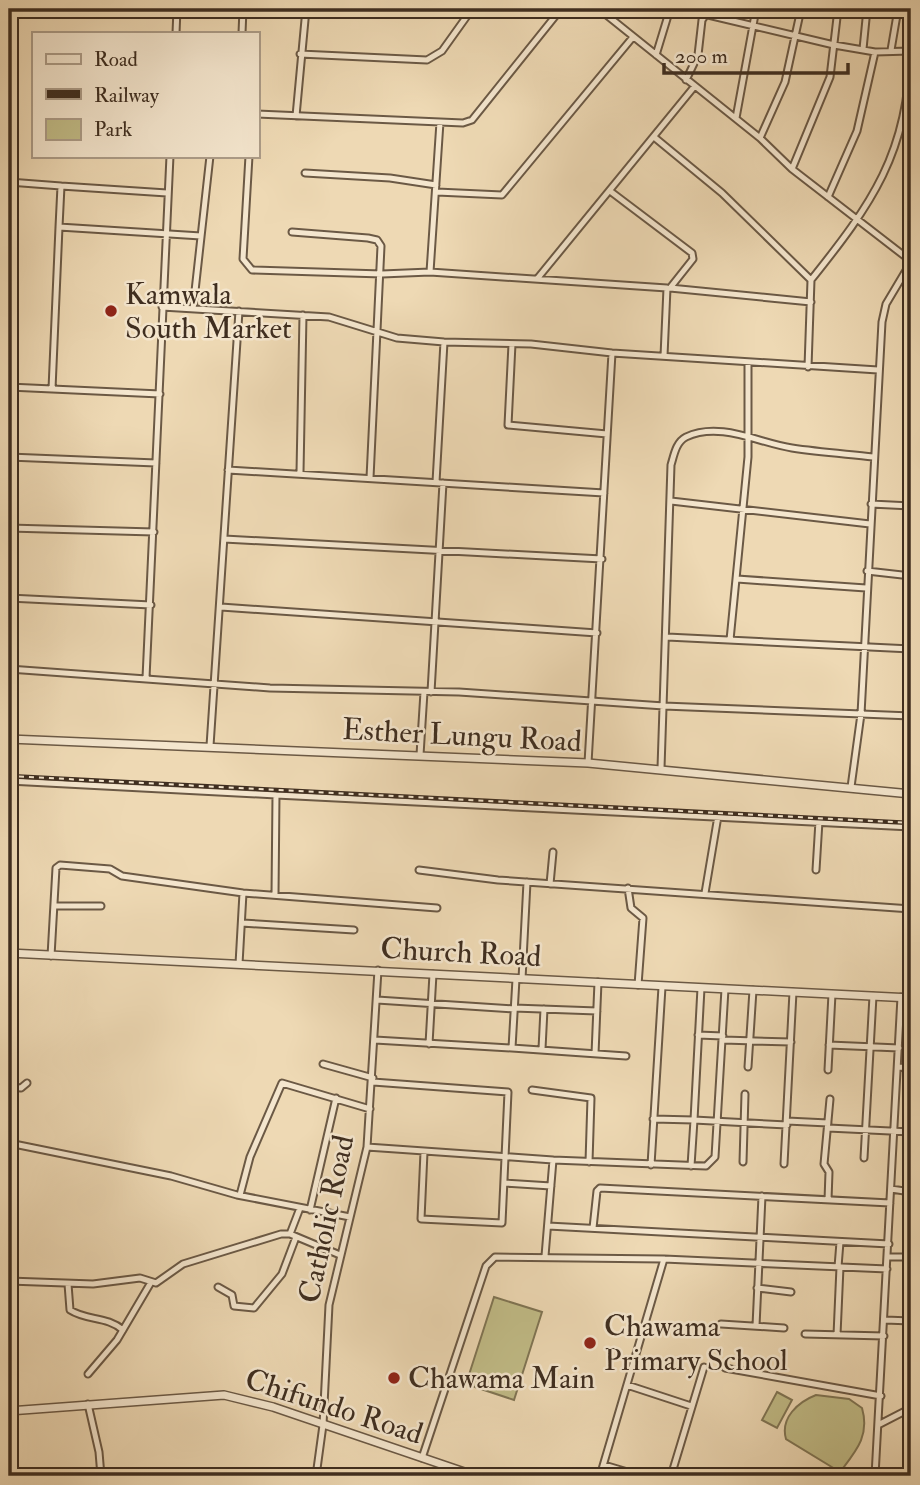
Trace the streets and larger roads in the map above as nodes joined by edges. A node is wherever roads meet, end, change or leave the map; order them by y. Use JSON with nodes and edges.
{"nodes":[{"id":1,"x":177,"y":9,"type":"edge"},
{"id":2,"x":243,"y":9,"type":"edge"},
{"id":3,"x":306,"y":9,"type":"edge"},
{"id":4,"x":472,"y":9,"type":"edge"},
{"id":5,"x":561,"y":9,"type":"edge"},
{"id":6,"x":599,"y":9,"type":"edge"},
{"id":7,"x":670,"y":9,"type":"edge"},
{"id":8,"x":755,"y":9,"type":"edge"},
{"id":9,"x":801,"y":9,"type":"edge"},
{"id":10,"x":838,"y":9,"type":"edge"},
{"id":11,"x":867,"y":9,"type":"edge"},
{"id":12,"x":898,"y":9,"type":"edge"},
{"id":13,"x":709,"y":12,"type":"edge"},
{"id":14,"x":753,"y":27,"type":"junction"},
{"id":15,"x":176,"y":32,"type":"edge"},
{"id":16,"x":242,"y":32,"type":"edge"},
{"id":17,"x":794,"y":36,"type":"junction"},
{"id":18,"x":633,"y":37,"type":"junction"},
{"id":19,"x":834,"y":45,"type":"junction"},
{"id":20,"x":863,"y":49,"type":"junction"},
{"id":21,"x":891,"y":50,"type":"junction"},
{"id":22,"x":911,"y":51,"type":"edge"},
{"id":23,"x":875,"y":52,"type":"junction"},
{"id":24,"x":300,"y":54,"type":"junction"},
{"id":25,"x":656,"y":55,"type":"junction"},
{"id":26,"x":686,"y":80,"type":"junction"},
{"id":27,"x":694,"y":87,"type":"junction"},
{"id":28,"x":259,"y":114,"type":"edge"},
{"id":29,"x":296,"y":116,"type":"junction"},
{"id":30,"x":736,"y":118,"type":"junction"},
{"id":31,"x":440,"y":122,"type":"junction"},
{"id":32,"x":654,"y":137,"type":"junction"},
{"id":33,"x":760,"y":138,"type":"junction"},
{"id":34,"x":170,"y":158,"type":"edge"},
{"id":35,"x":210,"y":158,"type":"edge"},
{"id":36,"x":249,"y":158,"type":"edge"},
{"id":37,"x":792,"y":169,"type":"junction"},
{"id":38,"x":305,"y":173,"type":"dead end"},
{"id":39,"x":9,"y":182,"type":"edge"},
{"id":40,"x":61,"y":186,"type":"junction"},
{"id":41,"x":437,"y":188,"type":"junction"},
{"id":42,"x":610,"y":191,"type":"junction"},
{"id":43,"x":167,"y":193,"type":"junction"},
{"id":44,"x":828,"y":197,"type":"junction"},
{"id":45,"x":859,"y":220,"type":"junction"},
{"id":46,"x":60,"y":227,"type":"junction"},
{"id":47,"x":292,"y":232,"type":"dead end"},
{"id":48,"x":165,"y":235,"type":"junction"},
{"id":49,"x":201,"y":236,"type":"junction"},
{"id":50,"x":911,"y":236,"type":"edge"},
{"id":51,"x":905,"y":255,"type":"junction"},
{"id":52,"x":911,"y":261,"type":"edge"},
{"id":53,"x":430,"y":272,"type":"junction"},
{"id":54,"x":382,"y":274,"type":"junction"},
{"id":55,"x":537,"y":279,"type":"junction"},
{"id":56,"x":811,"y":280,"type":"junction"},
{"id":57,"x":669,"y":288,"type":"junction"},
{"id":58,"x":811,"y":302,"type":"junction"},
{"id":59,"x":162,"y":307,"type":"junction"},
{"id":60,"x":193,"y":309,"type":"junction"},
{"id":61,"x":239,"y":311,"type":"junction"},
{"id":62,"x":303,"y":315,"type":"junction"},
{"id":63,"x":376,"y":332,"type":"junction"},
{"id":64,"x":444,"y":342,"type":"junction"},
{"id":65,"x":512,"y":344,"type":"junction"},
{"id":66,"x":612,"y":353,"type":"junction"},
{"id":67,"x":664,"y":356,"type":"junction"},
{"id":68,"x":748,"y":363,"type":"junction"},
{"id":69,"x":808,"y":367,"type":"junction"},
{"id":70,"x":878,"y":370,"type":"junction"},
{"id":71,"x":9,"y":387,"type":"edge"},
{"id":72,"x":52,"y":389,"type":"junction"},
{"id":73,"x":160,"y":394,"type":"junction"},
{"id":74,"x":607,"y":434,"type":"junction"},
{"id":75,"x":748,"y":435,"type":"junction"},
{"id":76,"x":9,"y":457,"type":"edge"},
{"id":77,"x":873,"y":457,"type":"junction"},
{"id":78,"x":156,"y":463,"type":"junction"},
{"id":79,"x":228,"y":470,"type":"junction"},
{"id":80,"x":300,"y":472,"type":"junction"},
{"id":81,"x":370,"y":478,"type":"junction"},
{"id":82,"x":436,"y":482,"type":"junction"},
{"id":83,"x":443,"y":483,"type":"junction"},
{"id":84,"x":604,"y":492,"type":"junction"},
{"id":85,"x":671,"y":501,"type":"junction"},
{"id":86,"x":871,"y":504,"type":"junction"},
{"id":87,"x":911,"y":506,"type":"edge"},
{"id":88,"x":743,"y":509,"type":"junction"},
{"id":89,"x":870,"y":524,"type":"junction"},
{"id":90,"x":9,"y":528,"type":"edge"},
{"id":91,"x":154,"y":532,"type":"junction"},
{"id":92,"x":224,"y":539,"type":"junction"},
{"id":93,"x":440,"y":549,"type":"junction"},
{"id":94,"x":601,"y":559,"type":"junction"},
{"id":95,"x":867,"y":571,"type":"junction"},
{"id":96,"x":911,"y":576,"type":"edge"},
{"id":97,"x":737,"y":579,"type":"junction"},
{"id":98,"x":866,"y":588,"type":"junction"},
{"id":99,"x":9,"y":598,"type":"edge"},
{"id":100,"x":151,"y":605,"type":"junction"},
{"id":101,"x":222,"y":607,"type":"junction"},
{"id":102,"x":436,"y":622,"type":"junction"},
{"id":103,"x":597,"y":633,"type":"junction"},
{"id":104,"x":667,"y":637,"type":"junction"},
{"id":105,"x":730,"y":640,"type":"junction"},
{"id":106,"x":865,"y":646,"type":"junction"},
{"id":107,"x":911,"y":649,"type":"edge"},
{"id":108,"x":9,"y":669,"type":"edge"},
{"id":109,"x":146,"y":678,"type":"junction"},
{"id":110,"x":213,"y":682,"type":"junction"},
{"id":111,"x":428,"y":692,"type":"junction"},
{"id":112,"x":592,"y":702,"type":"junction"},
{"id":113,"x":664,"y":706,"type":"junction"},
{"id":114,"x":861,"y":714,"type":"junction"},
{"id":115,"x":911,"y":716,"type":"edge"},
{"id":116,"x":9,"y":739,"type":"edge"},
{"id":117,"x":210,"y":746,"type":"junction"},
{"id":118,"x":420,"y":755,"type":"junction"},
{"id":119,"x":588,"y":763,"type":"junction"},
{"id":120,"x":661,"y":768,"type":"junction"},
{"id":121,"x":9,"y":781,"type":"edge"},
{"id":122,"x":851,"y":788,"type":"junction"},
{"id":123,"x":276,"y":794,"type":"junction"},
{"id":124,"x":911,"y":794,"type":"edge"},
{"id":125,"x":718,"y":816,"type":"junction"},
{"id":126,"x":819,"y":821,"type":"junction"},
{"id":127,"x":911,"y":827,"type":"edge"},
{"id":128,"x":911,"y":844,"type":"edge"},
{"id":129,"x":553,"y":852,"type":"dead end"},
{"id":130,"x":419,"y":870,"type":"dead end"},
{"id":131,"x":816,"y":870,"type":"dead end"},
{"id":132,"x":527,"y":882,"type":"junction"},
{"id":133,"x":550,"y":884,"type":"junction"},
{"id":134,"x":628,"y":888,"type":"junction"},
{"id":135,"x":243,"y":893,"type":"junction"},
{"id":136,"x":705,"y":893,"type":"junction"},
{"id":137,"x":275,"y":895,"type":"junction"},
{"id":138,"x":54,"y":906,"type":"junction"},
{"id":139,"x":101,"y":906,"type":"dead end"},
{"id":140,"x":437,"y":908,"type":"dead end"},
{"id":141,"x":910,"y":909,"type":"edge"},
{"id":142,"x":242,"y":923,"type":"junction"},
{"id":143,"x":354,"y":929,"type":"dead end"},
{"id":144,"x":9,"y":953,"type":"edge"},
{"id":145,"x":51,"y":956,"type":"junction"},
{"id":146,"x":239,"y":964,"type":"junction"},
{"id":147,"x":378,"y":970,"type":"junction"},
{"id":148,"x":433,"y":974,"type":"junction"},
{"id":149,"x":519,"y":979,"type":"junction"},
{"id":150,"x":598,"y":982,"type":"junction"},
{"id":151,"x":638,"y":985,"type":"junction"},
{"id":152,"x":662,"y":987,"type":"junction"},
{"id":153,"x":701,"y":988,"type":"junction"},
{"id":154,"x":725,"y":989,"type":"junction"},
{"id":155,"x":753,"y":990,"type":"junction"},
{"id":156,"x":793,"y":992,"type":"junction"},
{"id":157,"x":832,"y":994,"type":"junction"},
{"id":158,"x":873,"y":996,"type":"junction"},
{"id":159,"x":901,"y":998,"type":"junction"},
{"id":160,"x":911,"y":998,"type":"edge"},
{"id":161,"x":377,"y":1000,"type":"junction"},
{"id":162,"x":430,"y":1003,"type":"junction"},
{"id":163,"x":514,"y":1008,"type":"junction"},
{"id":164,"x":544,"y":1009,"type":"junction"},
{"id":165,"x":597,"y":1011,"type":"junction"},
{"id":166,"x":698,"y":1035,"type":"junction"},
{"id":167,"x":723,"y":1038,"type":"junction"},
{"id":168,"x":375,"y":1040,"type":"junction"},
{"id":169,"x":750,"y":1041,"type":"junction"},
{"id":170,"x":791,"y":1042,"type":"junction"},
{"id":171,"x":429,"y":1044,"type":"junction"},
{"id":172,"x":829,"y":1045,"type":"junction"},
{"id":173,"x":871,"y":1047,"type":"junction"},
{"id":174,"x":512,"y":1048,"type":"junction"},
{"id":175,"x":899,"y":1048,"type":"junction"},
{"id":176,"x":542,"y":1049,"type":"junction"},
{"id":177,"x":595,"y":1054,"type":"junction"},
{"id":178,"x":626,"y":1056,"type":"dead end"},
{"id":179,"x":323,"y":1064,"type":"dead end"},
{"id":180,"x":748,"y":1067,"type":"dead end"},
{"id":181,"x":898,"y":1067,"type":"junction"},
{"id":182,"x":911,"y":1068,"type":"edge"},
{"id":183,"x":828,"y":1070,"type":"dead end"},
{"id":184,"x":373,"y":1080,"type":"junction"},
{"id":185,"x":27,"y":1083,"type":"dead end"},
{"id":186,"x":9,"y":1087,"type":"edge"},
{"id":187,"x":532,"y":1090,"type":"dead end"},
{"id":188,"x":745,"y":1094,"type":"dead end"},
{"id":189,"x":336,"y":1098,"type":"junction"},
{"id":190,"x":830,"y":1099,"type":"dead end"},
{"id":191,"x":370,"y":1109,"type":"junction"},
{"id":192,"x":653,"y":1119,"type":"junction"},
{"id":193,"x":694,"y":1120,"type":"junction"},
{"id":194,"x":719,"y":1121,"type":"junction"},
{"id":195,"x":744,"y":1122,"type":"junction"},
{"id":196,"x":787,"y":1123,"type":"junction"},
{"id":197,"x":828,"y":1125,"type":"junction"},
{"id":198,"x":867,"y":1130,"type":"junction"},
{"id":199,"x":895,"y":1131,"type":"junction"},
{"id":200,"x":911,"y":1132,"type":"edge"},
{"id":201,"x":9,"y":1143,"type":"edge"},
{"id":202,"x":367,"y":1147,"type":"junction"},
{"id":203,"x":424,"y":1152,"type":"junction"},
{"id":204,"x":506,"y":1157,"type":"junction"},
{"id":205,"x":864,"y":1158,"type":"dead end"},
{"id":206,"x":553,"y":1160,"type":"junction"},
{"id":207,"x":589,"y":1162,"type":"junction"},
{"id":208,"x":743,"y":1162,"type":"dead end"},
{"id":209,"x":784,"y":1164,"type":"dead end"},
{"id":210,"x":651,"y":1165,"type":"junction"},
{"id":211,"x":691,"y":1166,"type":"junction"},
{"id":212,"x":505,"y":1182,"type":"junction"},
{"id":213,"x":551,"y":1186,"type":"junction"},
{"id":214,"x":891,"y":1189,"type":"junction"},
{"id":215,"x":911,"y":1192,"type":"edge"},
{"id":216,"x":240,"y":1195,"type":"junction"},
{"id":217,"x":762,"y":1196,"type":"junction"},
{"id":218,"x":828,"y":1200,"type":"junction"},
{"id":219,"x":890,"y":1203,"type":"junction"},
{"id":220,"x":300,"y":1208,"type":"junction"},
{"id":221,"x":310,"y":1210,"type":"junction"},
{"id":222,"x":351,"y":1217,"type":"junction"},
{"id":223,"x":548,"y":1226,"type":"junction"},
{"id":224,"x":593,"y":1228,"type":"junction"},
{"id":225,"x":293,"y":1236,"type":"junction"},
{"id":226,"x":759,"y":1237,"type":"junction"},
{"id":227,"x":840,"y":1242,"type":"junction"},
{"id":228,"x":889,"y":1244,"type":"junction"},
{"id":229,"x":340,"y":1255,"type":"junction"},
{"id":230,"x":545,"y":1256,"type":"junction"},
{"id":231,"x":911,"y":1257,"type":"edge"},
{"id":232,"x":888,"y":1258,"type":"junction"},
{"id":233,"x":664,"y":1259,"type":"junction"},
{"id":234,"x":758,"y":1263,"type":"junction"},
{"id":235,"x":839,"y":1267,"type":"junction"},
{"id":236,"x":887,"y":1269,"type":"junction"},
{"id":237,"x":9,"y":1281,"type":"edge"},
{"id":238,"x":68,"y":1284,"type":"junction"},
{"id":239,"x":150,"y":1284,"type":"junction"},
{"id":240,"x":218,"y":1287,"type":"dead end"},
{"id":241,"x":757,"y":1288,"type":"junction"},
{"id":242,"x":791,"y":1292,"type":"dead end"},
{"id":243,"x":885,"y":1320,"type":"junction"},
{"id":244,"x":911,"y":1321,"type":"edge"},
{"id":245,"x":721,"y":1325,"type":"dead end"},
{"id":246,"x":756,"y":1326,"type":"junction"},
{"id":247,"x":784,"y":1328,"type":"dead end"},
{"id":248,"x":122,"y":1330,"type":"junction"},
{"id":249,"x":805,"y":1334,"type":"dead end"},
{"id":250,"x":837,"y":1335,"type":"junction"},
{"id":251,"x":884,"y":1336,"type":"junction"},
{"id":252,"x":705,"y":1367,"type":"dead end"},
{"id":253,"x":726,"y":1368,"type":"dead end"},
{"id":254,"x":88,"y":1374,"type":"dead end"},
{"id":255,"x":627,"y":1385,"type":"junction"},
{"id":256,"x":881,"y":1396,"type":"junction"},
{"id":257,"x":88,"y":1403,"type":"junction"},
{"id":258,"x":691,"y":1406,"type":"junction"},
{"id":259,"x":911,"y":1408,"type":"edge"},
{"id":260,"x":9,"y":1411,"type":"edge"},
{"id":261,"x":323,"y":1424,"type":"junction"},
{"id":262,"x":878,"y":1426,"type":"junction"},
{"id":263,"x":422,"y":1458,"type":"junction"},
{"id":264,"x":604,"y":1465,"type":"junction"},
{"id":265,"x":101,"y":1476,"type":"edge"},
{"id":266,"x":316,"y":1476,"type":"edge"},
{"id":267,"x":476,"y":1476,"type":"edge"},
{"id":268,"x":600,"y":1476,"type":"edge"},
{"id":269,"x":641,"y":1476,"type":"edge"},
{"id":270,"x":671,"y":1476,"type":"edge"},
{"id":271,"x":875,"y":1476,"type":"edge"}],
"edges":[{"from":1,"to":15,"type":"street"},
{"from":2,"to":16,"type":"street"},
{"from":3,"to":24,"type":"street"},
{"from":4,"to":24,"type":"street"},
{"from":5,"to":31,"type":"street"},
{"from":6,"to":18,"type":"street"},
{"from":7,"to":25,"type":"street"},
{"from":8,"to":14,"type":"street"},
{"from":9,"to":17,"type":"street"},
{"from":10,"to":19,"type":"street"},
{"from":11,"to":20,"type":"street"},
{"from":12,"to":21,"type":"street"},
{"from":13,"to":14,"type":"street"},
{"from":13,"to":26,"type":"street"},
{"from":14,"to":17,"type":"street"},
{"from":14,"to":30,"type":"street"},
{"from":17,"to":19,"type":"street"},
{"from":17,"to":33,"type":"street"},
{"from":18,"to":25,"type":"street"},
{"from":18,"to":41,"type":"street"},
{"from":19,"to":20,"type":"street"},
{"from":19,"to":37,"type":"street"},
{"from":20,"to":23,"type":"street"},
{"from":21,"to":22,"type":"street"},
{"from":21,"to":23,"type":"street"},
{"from":22,"to":45,"type":"street"},
{"from":23,"to":44,"type":"street"},
{"from":24,"to":29,"type":"street"},
{"from":25,"to":26,"type":"street"},
{"from":26,"to":27,"type":"street"},
{"from":27,"to":30,"type":"street"},
{"from":27,"to":32,"type":"street"},
{"from":28,"to":29,"type":"street"},
{"from":29,"to":31,"type":"street"},
{"from":30,"to":33,"type":"street"},
{"from":31,"to":41,"type":"street"},
{"from":32,"to":42,"type":"street"},
{"from":32,"to":56,"type":"street"},
{"from":33,"to":37,"type":"street"},
{"from":34,"to":43,"type":"street"},
{"from":35,"to":49,"type":"street"},
{"from":36,"to":54,"type":"street"},
{"from":37,"to":44,"type":"street"},
{"from":38,"to":41,"type":"street"},
{"from":39,"to":40,"type":"street"},
{"from":40,"to":43,"type":"street"},
{"from":40,"to":46,"type":"street"},
{"from":41,"to":53,"type":"street"},
{"from":42,"to":55,"type":"street"},
{"from":42,"to":57,"type":"street"},
{"from":43,"to":48,"type":"street"},
{"from":44,"to":45,"type":"street"},
{"from":45,"to":51,"type":"street"},
{"from":45,"to":56,"type":"street"},
{"from":46,"to":48,"type":"street"},
{"from":46,"to":72,"type":"street"},
{"from":47,"to":54,"type":"street"},
{"from":48,"to":49,"type":"street"},
{"from":48,"to":59,"type":"street"},
{"from":49,"to":60,"type":"street"},
{"from":50,"to":51,"type":"street"},
{"from":51,"to":52,"type":"street"},
{"from":52,"to":70,"type":"street"},
{"from":53,"to":54,"type":"street"},
{"from":53,"to":55,"type":"street"},
{"from":54,"to":63,"type":"street"},
{"from":55,"to":57,"type":"street"},
{"from":56,"to":58,"type":"street"},
{"from":57,"to":58,"type":"street"},
{"from":57,"to":67,"type":"street"},
{"from":58,"to":69,"type":"street"},
{"from":59,"to":60,"type":"street"},
{"from":59,"to":73,"type":"street"},
{"from":60,"to":61,"type":"street"},
{"from":61,"to":62,"type":"street"},
{"from":61,"to":79,"type":"street"},
{"from":62,"to":63,"type":"street"},
{"from":62,"to":80,"type":"street"},
{"from":63,"to":64,"type":"street"},
{"from":63,"to":81,"type":"street"},
{"from":64,"to":65,"type":"street"},
{"from":64,"to":82,"type":"street"},
{"from":65,"to":66,"type":"street"},
{"from":65,"to":74,"type":"street"},
{"from":66,"to":67,"type":"street"},
{"from":66,"to":74,"type":"street"},
{"from":67,"to":68,"type":"street"},
{"from":68,"to":69,"type":"street"},
{"from":68,"to":75,"type":"street"},
{"from":69,"to":70,"type":"street"},
{"from":70,"to":77,"type":"street"},
{"from":71,"to":72,"type":"street"},
{"from":72,"to":73,"type":"street"},
{"from":73,"to":78,"type":"street"},
{"from":74,"to":84,"type":"street"},
{"from":75,"to":77,"type":"street"},
{"from":75,"to":85,"type":"street"},
{"from":75,"to":88,"type":"street"},
{"from":76,"to":78,"type":"street"},
{"from":77,"to":86,"type":"street"},
{"from":78,"to":91,"type":"street"},
{"from":79,"to":80,"type":"street"},
{"from":79,"to":92,"type":"street"},
{"from":80,"to":81,"type":"street"},
{"from":81,"to":82,"type":"street"},
{"from":82,"to":83,"type":"street"},
{"from":83,"to":84,"type":"street"},
{"from":83,"to":93,"type":"street"},
{"from":84,"to":94,"type":"street"},
{"from":85,"to":88,"type":"street"},
{"from":85,"to":104,"type":"street"},
{"from":86,"to":87,"type":"street"},
{"from":86,"to":89,"type":"street"},
{"from":88,"to":89,"type":"street"},
{"from":88,"to":97,"type":"street"},
{"from":89,"to":95,"type":"street"},
{"from":90,"to":91,"type":"street"},
{"from":91,"to":100,"type":"street"},
{"from":92,"to":93,"type":"street"},
{"from":92,"to":101,"type":"street"},
{"from":93,"to":94,"type":"street"},
{"from":93,"to":102,"type":"street"},
{"from":94,"to":103,"type":"street"},
{"from":95,"to":96,"type":"street"},
{"from":95,"to":98,"type":"street"},
{"from":97,"to":98,"type":"street"},
{"from":97,"to":105,"type":"street"},
{"from":98,"to":106,"type":"street"},
{"from":99,"to":100,"type":"street"},
{"from":100,"to":109,"type":"street"},
{"from":101,"to":102,"type":"street"},
{"from":101,"to":110,"type":"street"},
{"from":102,"to":103,"type":"street"},
{"from":102,"to":111,"type":"street"},
{"from":103,"to":112,"type":"street"},
{"from":104,"to":105,"type":"street"},
{"from":104,"to":113,"type":"street"},
{"from":105,"to":106,"type":"street"},
{"from":106,"to":107,"type":"street"},
{"from":106,"to":114,"type":"street"},
{"from":108,"to":109,"type":"street"},
{"from":109,"to":110,"type":"street"},
{"from":110,"to":111,"type":"street"},
{"from":110,"to":117,"type":"street"},
{"from":111,"to":112,"type":"street"},
{"from":111,"to":118,"type":"street"},
{"from":112,"to":113,"type":"street"},
{"from":112,"to":119,"type":"street"},
{"from":113,"to":114,"type":"street"},
{"from":113,"to":120,"type":"street"},
{"from":114,"to":115,"type":"street"},
{"from":114,"to":122,"type":"street"},
{"from":116,"to":117,"type":"street","name":"Esther Lungu Road"},
{"from":117,"to":118,"type":"street","name":"Esther Lungu Road"},
{"from":118,"to":119,"type":"street","name":"Esther Lungu Road"},
{"from":119,"to":120,"type":"street","name":"Esther Lungu Road"},
{"from":120,"to":122,"type":"street","name":"Esther Lungu Road"},
{"from":121,"to":123,"type":"street"},
{"from":122,"to":124,"type":"street","name":"Esther Lungu Road"},
{"from":123,"to":125,"type":"street"},
{"from":123,"to":137,"type":"street"},
{"from":125,"to":126,"type":"street"},
{"from":125,"to":136,"type":"street"},
{"from":126,"to":127,"type":"street"},
{"from":126,"to":131,"type":"street"},
{"from":128,"to":141,"type":"street"},
{"from":129,"to":133,"type":"street"},
{"from":130,"to":132,"type":"street"},
{"from":132,"to":133,"type":"street"},
{"from":132,"to":149,"type":"street"},
{"from":133,"to":134,"type":"street"},
{"from":134,"to":136,"type":"street"},
{"from":134,"to":151,"type":"street"},
{"from":135,"to":137,"type":"street"},
{"from":135,"to":138,"type":"street"},
{"from":135,"to":142,"type":"street"},
{"from":136,"to":141,"type":"street"},
{"from":137,"to":140,"type":"street"},
{"from":138,"to":139,"type":"street"},
{"from":138,"to":145,"type":"street"},
{"from":142,"to":143,"type":"street"},
{"from":142,"to":146,"type":"street"},
{"from":144,"to":145,"type":"street","name":"Church Road"},
{"from":145,"to":146,"type":"street","name":"Church Road"},
{"from":146,"to":147,"type":"street","name":"Church Road"},
{"from":147,"to":148,"type":"street","name":"Church Road"},
{"from":147,"to":161,"type":"street","name":"Catholic Road"},
{"from":148,"to":149,"type":"street","name":"Church Road"},
{"from":148,"to":162,"type":"street"},
{"from":149,"to":150,"type":"street","name":"Church Road"},
{"from":149,"to":163,"type":"street"},
{"from":150,"to":151,"type":"street","name":"Church Road"},
{"from":150,"to":165,"type":"street"},
{"from":151,"to":152,"type":"street","name":"Church Road"},
{"from":152,"to":153,"type":"street","name":"Church Road"},
{"from":152,"to":192,"type":"street"},
{"from":153,"to":154,"type":"street","name":"Church Road"},
{"from":153,"to":166,"type":"street"},
{"from":154,"to":155,"type":"street","name":"Church Road"},
{"from":154,"to":167,"type":"street"},
{"from":155,"to":156,"type":"street","name":"Church Road"},
{"from":155,"to":169,"type":"street"},
{"from":156,"to":157,"type":"street","name":"Church Road"},
{"from":156,"to":170,"type":"street"},
{"from":157,"to":158,"type":"street","name":"Church Road"},
{"from":157,"to":172,"type":"street"},
{"from":158,"to":159,"type":"street","name":"Church Road"},
{"from":158,"to":173,"type":"street"},
{"from":159,"to":160,"type":"street","name":"Church Road"},
{"from":159,"to":175,"type":"street"},
{"from":161,"to":162,"type":"street"},
{"from":161,"to":168,"type":"street","name":"Catholic Road"},
{"from":162,"to":163,"type":"street"},
{"from":162,"to":171,"type":"street"},
{"from":163,"to":164,"type":"street"},
{"from":163,"to":174,"type":"street"},
{"from":164,"to":165,"type":"street"},
{"from":164,"to":176,"type":"street"},
{"from":165,"to":177,"type":"street"},
{"from":166,"to":167,"type":"street"},
{"from":166,"to":193,"type":"street"},
{"from":167,"to":169,"type":"street"},
{"from":167,"to":194,"type":"street"},
{"from":168,"to":171,"type":"street"},
{"from":168,"to":184,"type":"street","name":"Catholic Road"},
{"from":169,"to":170,"type":"street"},
{"from":169,"to":180,"type":"street"},
{"from":170,"to":196,"type":"street"},
{"from":171,"to":174,"type":"street"},
{"from":172,"to":173,"type":"street"},
{"from":172,"to":183,"type":"street"},
{"from":173,"to":175,"type":"street"},
{"from":173,"to":198,"type":"street"},
{"from":174,"to":176,"type":"street"},
{"from":175,"to":181,"type":"street"},
{"from":176,"to":177,"type":"street"},
{"from":177,"to":178,"type":"street"},
{"from":179,"to":184,"type":"street"},
{"from":181,"to":182,"type":"street"},
{"from":181,"to":199,"type":"street"},
{"from":184,"to":191,"type":"street","name":"Catholic Road"},
{"from":184,"to":204,"type":"street"},
{"from":185,"to":186,"type":"street"},
{"from":187,"to":207,"type":"street"},
{"from":188,"to":195,"type":"street"},
{"from":189,"to":191,"type":"street"},
{"from":189,"to":216,"type":"street"},
{"from":189,"to":221,"type":"street"},
{"from":190,"to":197,"type":"street"},
{"from":191,"to":202,"type":"street","name":"Catholic Road"},
{"from":192,"to":193,"type":"street"},
{"from":192,"to":210,"type":"street"},
{"from":193,"to":194,"type":"street"},
{"from":193,"to":211,"type":"street"},
{"from":194,"to":195,"type":"street"},
{"from":194,"to":211,"type":"street"},
{"from":195,"to":196,"type":"street"},
{"from":195,"to":208,"type":"street"},
{"from":196,"to":197,"type":"street"},
{"from":196,"to":209,"type":"street"},
{"from":197,"to":198,"type":"street"},
{"from":197,"to":218,"type":"street"},
{"from":198,"to":199,"type":"street"},
{"from":198,"to":205,"type":"street"},
{"from":199,"to":200,"type":"street"},
{"from":199,"to":214,"type":"street"},
{"from":201,"to":216,"type":"street"},
{"from":202,"to":203,"type":"street"},
{"from":202,"to":222,"type":"street","name":"Catholic Road"},
{"from":203,"to":204,"type":"street"},
{"from":203,"to":212,"type":"street"},
{"from":204,"to":206,"type":"street"},
{"from":204,"to":212,"type":"street"},
{"from":206,"to":207,"type":"street"},
{"from":206,"to":213,"type":"street"},
{"from":207,"to":210,"type":"street"},
{"from":210,"to":211,"type":"street"},
{"from":212,"to":213,"type":"street"},
{"from":213,"to":223,"type":"street"},
{"from":214,"to":215,"type":"street"},
{"from":214,"to":219,"type":"street"},
{"from":216,"to":220,"type":"street"},
{"from":217,"to":218,"type":"street"},
{"from":217,"to":224,"type":"street"},
{"from":217,"to":226,"type":"street"},
{"from":218,"to":219,"type":"street"},
{"from":219,"to":228,"type":"street"},
{"from":220,"to":221,"type":"street"},
{"from":220,"to":225,"type":"street"},
{"from":221,"to":222,"type":"street"},
{"from":222,"to":229,"type":"street","name":"Catholic Road"},
{"from":223,"to":224,"type":"street"},
{"from":223,"to":230,"type":"street"},
{"from":224,"to":226,"type":"street"},
{"from":225,"to":229,"type":"street"},
{"from":225,"to":239,"type":"street"},
{"from":225,"to":240,"type":"street"},
{"from":226,"to":227,"type":"street"},
{"from":226,"to":234,"type":"street"},
{"from":227,"to":228,"type":"street"},
{"from":227,"to":235,"type":"street"},
{"from":228,"to":232,"type":"street"},
{"from":229,"to":261,"type":"street","name":"Catholic Road"},
{"from":230,"to":233,"type":"street"},
{"from":230,"to":263,"type":"street"},
{"from":231,"to":232,"type":"street"},
{"from":232,"to":236,"type":"street"},
{"from":233,"to":234,"type":"street"},
{"from":233,"to":255,"type":"street"},
{"from":234,"to":235,"type":"street"},
{"from":234,"to":241,"type":"street"},
{"from":235,"to":236,"type":"street"},
{"from":235,"to":250,"type":"street"},
{"from":236,"to":243,"type":"street"},
{"from":237,"to":238,"type":"street"},
{"from":238,"to":239,"type":"street"},
{"from":238,"to":248,"type":"street"},
{"from":239,"to":248,"type":"street"},
{"from":241,"to":242,"type":"street"},
{"from":241,"to":246,"type":"street"},
{"from":243,"to":244,"type":"street"},
{"from":243,"to":251,"type":"street"},
{"from":245,"to":246,"type":"street"},
{"from":246,"to":247,"type":"street"},
{"from":248,"to":254,"type":"street"},
{"from":249,"to":250,"type":"street"},
{"from":250,"to":251,"type":"street"},
{"from":251,"to":256,"type":"street"},
{"from":252,"to":258,"type":"street"},
{"from":253,"to":256,"type":"street"},
{"from":255,"to":258,"type":"street"},
{"from":255,"to":264,"type":"street"},
{"from":256,"to":262,"type":"street"},
{"from":257,"to":260,"type":"street","name":"Chifundo Road"},
{"from":257,"to":261,"type":"street","name":"Chifundo Road"},
{"from":257,"to":265,"type":"street"},
{"from":258,"to":270,"type":"street"},
{"from":259,"to":262,"type":"street"},
{"from":261,"to":263,"type":"street","name":"Chifundo Road"},
{"from":261,"to":266,"type":"street","name":"Catholic Road"},
{"from":262,"to":271,"type":"street"},
{"from":263,"to":267,"type":"street","name":"Chifundo Road"},
{"from":264,"to":268,"type":"street"},
{"from":264,"to":269,"type":"street"}]}
